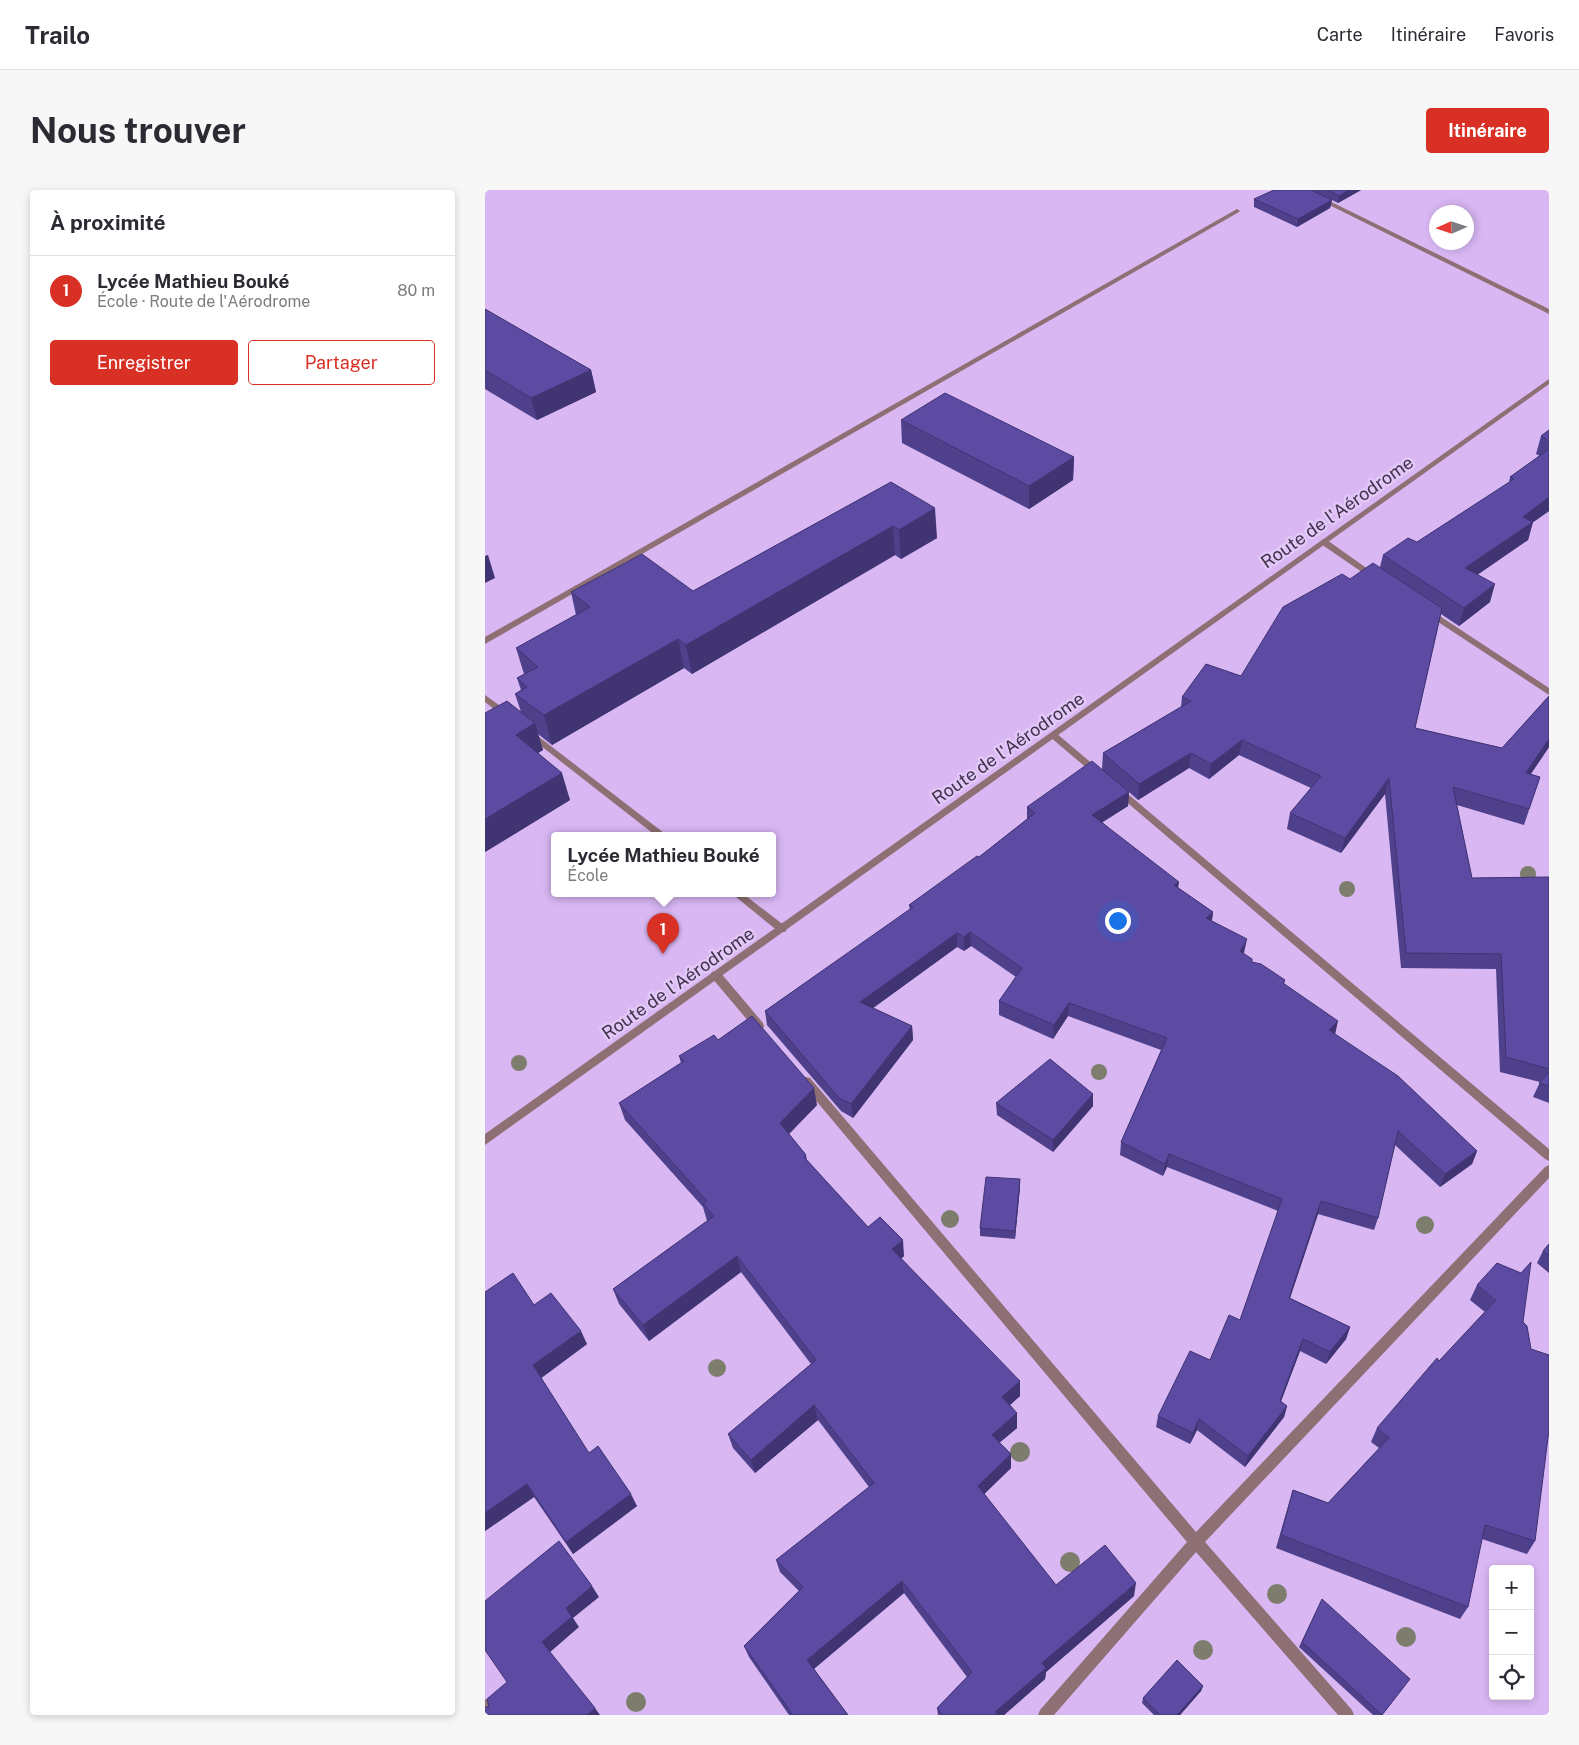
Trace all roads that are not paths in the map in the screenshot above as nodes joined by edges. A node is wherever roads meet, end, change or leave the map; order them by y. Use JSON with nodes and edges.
{"nodes":[{"id":1,"x":1302,"y":190,"type":"edge"},
{"id":2,"x":1237,"y":211,"type":"dead end"},
{"id":3,"x":1549,"y":312,"type":"edge"},
{"id":4,"x":1549,"y":381,"type":"edge"},
{"id":5,"x":1323,"y":542,"type":"junction"},
{"id":6,"x":1380,"y":580,"type":"edge"},
{"id":7,"x":1420,"y":606,"type":"edge"},
{"id":8,"x":485,"y":641,"type":"edge"},
{"id":9,"x":1549,"y":692,"type":"edge"},
{"id":10,"x":485,"y":698,"type":"edge"},
{"id":11,"x":1053,"y":735,"type":"junction"},
{"id":12,"x":657,"y":832,"type":"edge"},
{"id":13,"x":740,"y":897,"type":"edge"},
{"id":14,"x":782,"y":928,"type":"junction"},
{"id":15,"x":716,"y":975,"type":"junction"},
{"id":16,"x":767,"y":1036,"type":"edge"},
{"id":17,"x":799,"y":1073,"type":"edge"},
{"id":18,"x":485,"y":1140,"type":"edge"},
{"id":19,"x":1549,"y":1156,"type":"edge"},
{"id":20,"x":1549,"y":1170,"type":"edge"},
{"id":21,"x":1196,"y":1542,"type":"junction"},
{"id":22,"x":485,"y":1706,"type":"edge"},
{"id":23,"x":490,"y":1715,"type":"edge"},
{"id":24,"x":1045,"y":1715,"type":"edge"},
{"id":25,"x":1347,"y":1715,"type":"edge"}],
"edges":[{"from":1,"to":3,"type":"street"},
{"from":2,"to":8,"type":"street"},
{"from":4,"to":5,"type":"street","name":"Route de l'Aérodrome"},
{"from":5,"to":6,"type":"street"},
{"from":5,"to":11,"type":"street","name":"Route de l'Aérodrome"},
{"from":7,"to":9,"type":"street"},
{"from":10,"to":12,"type":"street"},
{"from":11,"to":14,"type":"street","name":"Route de l'Aérodrome"},
{"from":11,"to":19,"type":"street"},
{"from":13,"to":14,"type":"street"},
{"from":14,"to":15,"type":"street","name":"Route de l'Aérodrome"},
{"from":15,"to":16,"type":"street"},
{"from":15,"to":18,"type":"street","name":"Route de l'Aérodrome"},
{"from":17,"to":21,"type":"street"},
{"from":20,"to":21,"type":"street"},
{"from":21,"to":24,"type":"street"},
{"from":21,"to":25,"type":"street"},
{"from":22,"to":23,"type":"street"}]}
